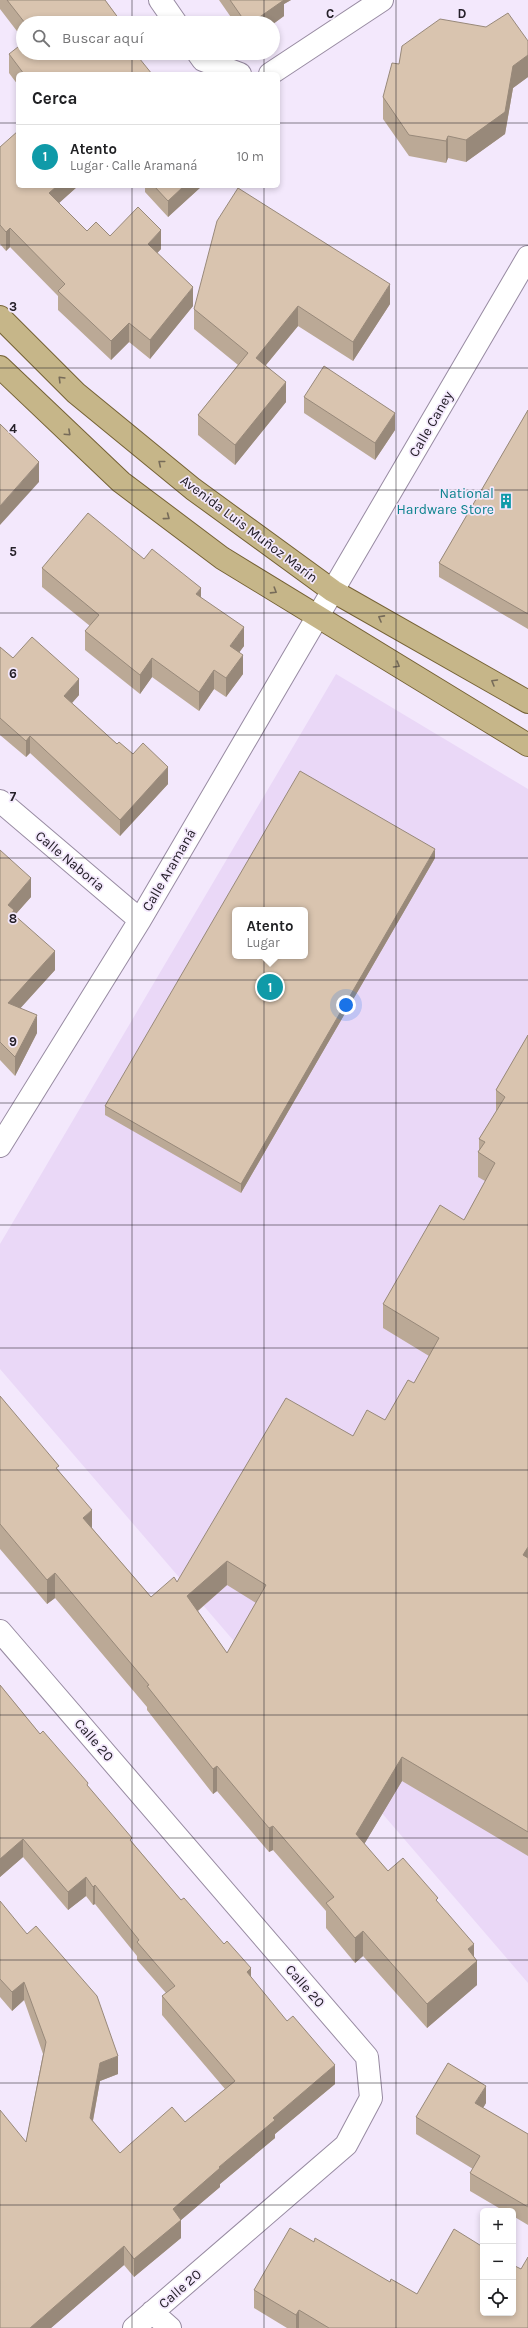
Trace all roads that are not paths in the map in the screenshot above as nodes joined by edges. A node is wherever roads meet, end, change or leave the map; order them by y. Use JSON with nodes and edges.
{"nodes":[{"id":1,"x":160,"y":0,"type":"edge"},
{"id":2,"x":382,"y":0,"type":"edge"},
{"id":3,"x":171,"y":16,"type":"edge"},
{"id":4,"x":203,"y":60,"type":"edge"},
{"id":5,"x":235,"y":72,"type":"edge"},
{"id":6,"x":273,"y":72,"type":"edge"},
{"id":7,"x":528,"y":256,"type":"edge"},
{"id":8,"x":0,"y":317,"type":"edge"},
{"id":9,"x":0,"y":367,"type":"edge"},
{"id":10,"x":333,"y":591,"type":"junction"},
{"id":11,"x":317,"y":618,"type":"junction"},
{"id":12,"x":528,"y":702,"type":"edge"},
{"id":13,"x":528,"y":745,"type":"edge"},
{"id":14,"x":0,"y":801,"type":"edge"},
{"id":15,"x":140,"y":920,"type":"junction"},
{"id":16,"x":0,"y":1146,"type":"edge"},
{"id":17,"x":0,"y":1631,"type":"edge"},
{"id":18,"x":152,"y":2312,"type":"junction"},
{"id":19,"x":134,"y":2328,"type":"edge"},
{"id":20,"x":170,"y":2328,"type":"edge"}],
"edges":[{"from":1,"to":3,"type":"street"},
{"from":2,"to":6,"type":"street"},
{"from":4,"to":5,"type":"street"},
{"from":7,"to":10,"type":"street","name":"Calle Caney"},
{"from":10,"to":8,"type":"main road","name":"Avenida Luis Muñoz Marín","one_way":true},
{"from":9,"to":11,"type":"main road","one_way":true},
{"from":10,"to":11,"type":"street","name":"Calle Aramaná"},
{"from":12,"to":10,"type":"main road","name":"Avenida Luis Muñoz Marín","one_way":true},
{"from":11,"to":13,"type":"main road","one_way":true},
{"from":11,"to":15,"type":"street","name":"Calle Aramaná"},
{"from":14,"to":15,"type":"street","name":"Calle Naboria"},
{"from":15,"to":16,"type":"street","name":"Calle Aramaná"},
{"from":17,"to":18,"type":"street","name":"Calle 20"},
{"from":18,"to":19,"type":"street","name":"Calle 20"},
{"from":18,"to":20,"type":"street"}]}
